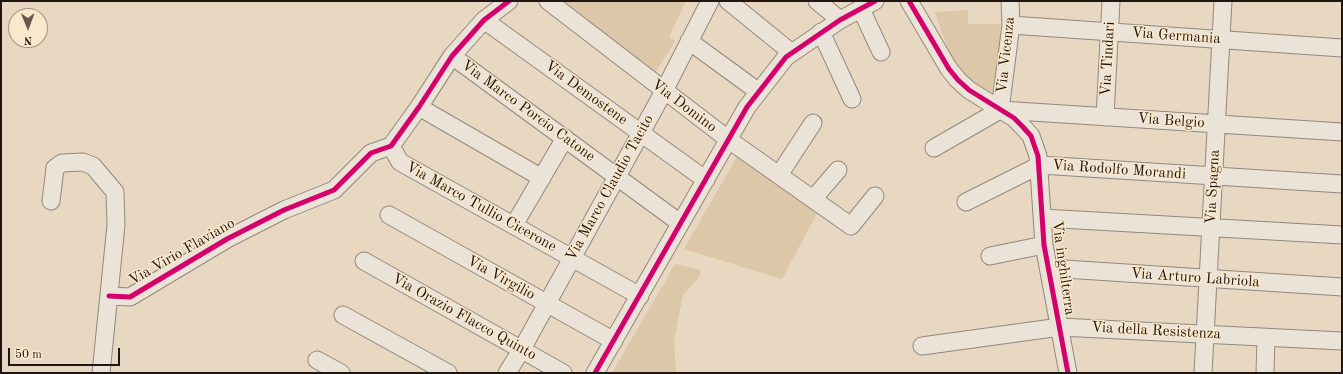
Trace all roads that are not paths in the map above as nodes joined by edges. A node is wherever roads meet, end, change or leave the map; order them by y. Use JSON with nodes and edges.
{"nodes":[{"id":1,"x":509,"y":1,"type":"edge"},
{"id":2,"x":548,"y":1,"type":"edge"},
{"id":3,"x":710,"y":1,"type":"edge"},
{"id":4,"x":728,"y":1,"type":"edge"},
{"id":5,"x":817,"y":1,"type":"edge"},
{"id":6,"x":909,"y":1,"type":"edge"},
{"id":7,"x":1010,"y":1,"type":"edge"},
{"id":8,"x":1110,"y":1,"type":"edge"},
{"id":9,"x":1223,"y":1,"type":"edge"},
{"id":10,"x":868,"y":5,"type":"edge"},
{"id":11,"x":484,"y":20,"type":"junction"},
{"id":12,"x":840,"y":20,"type":"junction"},
{"id":13,"x":1011,"y":25,"type":"junction"},
{"id":14,"x":821,"y":32,"type":"junction"},
{"id":15,"x":1110,"y":32,"type":"junction"},
{"id":16,"x":1221,"y":39,"type":"junction"},
{"id":17,"x":689,"y":41,"type":"junction"},
{"id":18,"x":1342,"y":48,"type":"edge"},
{"id":19,"x":882,"y":52,"type":"dead end"},
{"id":20,"x":792,"y":53,"type":"junction"},
{"id":21,"x":452,"y":56,"type":"junction"},
{"id":22,"x":664,"y":91,"type":"junction"},
{"id":23,"x":759,"y":92,"type":"junction"},
{"id":24,"x":852,"y":99,"type":"dead end"},
{"id":25,"x":419,"y":107,"type":"junction"},
{"id":26,"x":1000,"y":110,"type":"junction"},
{"id":27,"x":1105,"y":116,"type":"junction"},
{"id":28,"x":813,"y":123,"type":"dead end"},
{"id":29,"x":1216,"y":124,"type":"junction"},
{"id":30,"x":1342,"y":132,"type":"edge"},
{"id":31,"x":641,"y":133,"type":"junction"},
{"id":32,"x":565,"y":138,"type":"junction"},
{"id":33,"x":729,"y":140,"type":"junction"},
{"id":34,"x":391,"y":146,"type":"junction"},
{"id":35,"x":934,"y":148,"type":"dead end"},
{"id":36,"x":1040,"y":165,"type":"junction"},
{"id":37,"x":838,"y":170,"type":"dead end"},
{"id":38,"x":779,"y":175,"type":"junction"},
{"id":39,"x":616,"y":176,"type":"junction"},
{"id":40,"x":1214,"y":176,"type":"junction"},
{"id":41,"x":542,"y":178,"type":"junction"},
{"id":42,"x":706,"y":180,"type":"junction"},
{"id":43,"x":1342,"y":184,"type":"edge"},
{"id":44,"x":875,"y":196,"type":"dead end"},
{"id":45,"x":813,"y":199,"type":"junction"},
{"id":46,"x":51,"y":201,"type":"dead end"},
{"id":47,"x":966,"y":202,"type":"dead end"},
{"id":48,"x":389,"y":215,"type":"dead end"},
{"id":49,"x":1043,"y":218,"type":"junction"},
{"id":50,"x":680,"y":223,"type":"junction"},
{"id":51,"x":514,"y":225,"type":"junction"},
{"id":52,"x":1211,"y":228,"type":"junction"},
{"id":53,"x":1342,"y":235,"type":"edge"},
{"id":54,"x":1044,"y":245,"type":"junction"},
{"id":55,"x":990,"y":256,"type":"dead end"},
{"id":56,"x":572,"y":257,"type":"junction"},
{"id":57,"x":364,"y":261,"type":"dead end"},
{"id":58,"x":1049,"y":268,"type":"junction"},
{"id":59,"x":1208,"y":279,"type":"junction"},
{"id":60,"x":1342,"y":287,"type":"edge"},
{"id":61,"x":109,"y":296,"type":"junction"},
{"id":62,"x":640,"y":296,"type":"junction"},
{"id":63,"x":546,"y":303,"type":"junction"},
{"id":64,"x":343,"y":315,"type":"dead end"},
{"id":65,"x":1060,"y":326,"type":"junction"},
{"id":66,"x":1205,"y":333,"type":"junction"},
{"id":67,"x":1266,"y":338,"type":"junction"},
{"id":68,"x":614,"y":341,"type":"junction"},
{"id":69,"x":1342,"y":341,"type":"edge"},
{"id":70,"x":922,"y":346,"type":"dead end"},
{"id":71,"x":522,"y":349,"type":"junction"},
{"id":72,"x":317,"y":360,"type":"dead end"},
{"id":73,"x":101,"y":373,"type":"edge"},
{"id":74,"x":342,"y":373,"type":"edge"},
{"id":75,"x":448,"y":373,"type":"edge"},
{"id":76,"x":507,"y":373,"type":"edge"},
{"id":77,"x":563,"y":373,"type":"edge"},
{"id":78,"x":595,"y":373,"type":"edge"},
{"id":79,"x":1068,"y":373,"type":"edge"},
{"id":80,"x":1203,"y":373,"type":"edge"},
{"id":81,"x":1265,"y":373,"type":"edge"}],
"edges":[{"from":1,"to":11,"type":"street"},
{"from":2,"to":22,"type":"street","name":"Via Domino"},
{"from":3,"to":17,"type":"street","name":"Via Marco Claudio Tacito"},
{"from":4,"to":20,"type":"street"},
{"from":5,"to":12,"type":"street"},
{"from":6,"to":26,"type":"street","name":"Via inghilterra"},
{"from":7,"to":13,"type":"street","name":"Via Vicenza"},
{"from":8,"to":15,"type":"street","name":"Via Tindari"},
{"from":9,"to":16,"type":"street","name":"Via Spagna"},
{"from":10,"to":12,"type":"street"},
{"from":10,"to":19,"type":"street"},
{"from":11,"to":21,"type":"street"},
{"from":11,"to":31,"type":"street","name":"Via Demostene"},
{"from":12,"to":14,"type":"street"},
{"from":13,"to":15,"type":"street","name":"Via Germania"},
{"from":13,"to":26,"type":"street","name":"Via Vicenza"},
{"from":14,"to":20,"type":"street"},
{"from":14,"to":24,"type":"street"},
{"from":15,"to":16,"type":"street","name":"Via Germania"},
{"from":15,"to":27,"type":"street","name":"Via Tindari"},
{"from":16,"to":18,"type":"street","name":"Via Germania"},
{"from":16,"to":29,"type":"street","name":"Via Spagna"},
{"from":17,"to":22,"type":"street","name":"Via Marco Claudio Tacito"},
{"from":17,"to":23,"type":"street"},
{"from":20,"to":23,"type":"street"},
{"from":21,"to":25,"type":"street"},
{"from":21,"to":32,"type":"street","name":"Via Marco Porcio Catone"},
{"from":22,"to":31,"type":"street","name":"Via Marco Claudio Tacito"},
{"from":22,"to":33,"type":"street","name":"Via Domino"},
{"from":23,"to":33,"type":"street"},
{"from":25,"to":34,"type":"street"},
{"from":25,"to":41,"type":"street"},
{"from":26,"to":27,"type":"street","name":"Via Belgio"},
{"from":26,"to":35,"type":"street"},
{"from":26,"to":36,"type":"street","name":"Via inghilterra"},
{"from":27,"to":29,"type":"street","name":"Via Belgio"},
{"from":28,"to":38,"type":"street"},
{"from":29,"to":30,"type":"street","name":"Via Belgio"},
{"from":29,"to":40,"type":"street","name":"Via Spagna"},
{"from":31,"to":39,"type":"street","name":"Via Marco Claudio Tacito"},
{"from":31,"to":42,"type":"street","name":"Via Demostene"},
{"from":32,"to":39,"type":"street","name":"Via Marco Porcio Catone"},
{"from":32,"to":41,"type":"street"},
{"from":33,"to":38,"type":"street","name":"Via Domino"},
{"from":33,"to":42,"type":"street"},
{"from":34,"to":51,"type":"street","name":"Via Marco Tullio Cicerone"},
{"from":34,"to":61,"type":"street","name":"Via Virio Flaviano"},
{"from":36,"to":40,"type":"street","name":"Via Rodolfo Morandi"},
{"from":36,"to":47,"type":"street"},
{"from":36,"to":49,"type":"street","name":"Via inghilterra"},
{"from":37,"to":45,"type":"street"},
{"from":38,"to":45,"type":"street","name":"Via Domino"},
{"from":39,"to":50,"type":"street","name":"Via Marco Porcio Catone"},
{"from":39,"to":56,"type":"street","name":"Via Marco Claudio Tacito"},
{"from":40,"to":43,"type":"street","name":"Via Rodolfo Morandi"},
{"from":40,"to":52,"type":"street","name":"Via Spagna"},
{"from":41,"to":51,"type":"street"},
{"from":42,"to":50,"type":"street"},
{"from":44,"to":45,"type":"street","name":"Via Domino"},
{"from":46,"to":61,"type":"street"},
{"from":48,"to":63,"type":"street","name":"Via Virgilio"},
{"from":49,"to":52,"type":"street"},
{"from":49,"to":54,"type":"street","name":"Via inghilterra"},
{"from":50,"to":62,"type":"street"},
{"from":51,"to":56,"type":"street","name":"Via Marco Tullio Cicerone"},
{"from":52,"to":53,"type":"street"},
{"from":52,"to":59,"type":"street","name":"Via Spagna"},
{"from":54,"to":55,"type":"street"},
{"from":54,"to":58,"type":"street","name":"Via inghilterra"},
{"from":56,"to":62,"type":"street","name":"Via Marco Tullio Cicerone"},
{"from":56,"to":63,"type":"street","name":"Via Marco Claudio Tacito"},
{"from":57,"to":71,"type":"street","name":"Via Orazio Flacco Quinto"},
{"from":58,"to":59,"type":"street","name":"Via Arturo Labriola"},
{"from":58,"to":65,"type":"street","name":"Via inghilterra"},
{"from":59,"to":60,"type":"street","name":"Via Arturo Labriola"},
{"from":59,"to":66,"type":"street","name":"Via Spagna"},
{"from":61,"to":73,"type":"street"},
{"from":62,"to":68,"type":"street"},
{"from":63,"to":68,"type":"street","name":"Via Virgilio"},
{"from":63,"to":71,"type":"street","name":"Via Marco Claudio Tacito"},
{"from":64,"to":75,"type":"street"},
{"from":65,"to":66,"type":"street","name":"Via della Resistenza"},
{"from":65,"to":70,"type":"street","name":"Via della Resistenza"},
{"from":65,"to":79,"type":"street","name":"Via inghilterra"},
{"from":66,"to":67,"type":"street","name":"Via della Resistenza"},
{"from":66,"to":80,"type":"street","name":"Via Spagna"},
{"from":67,"to":69,"type":"street","name":"Via della Resistenza"},
{"from":67,"to":81,"type":"street"},
{"from":68,"to":78,"type":"street"},
{"from":71,"to":76,"type":"street","name":"Via Marco Claudio Tacito"},
{"from":71,"to":77,"type":"street","name":"Via Orazio Flacco Quinto"},
{"from":72,"to":74,"type":"street"}]}
